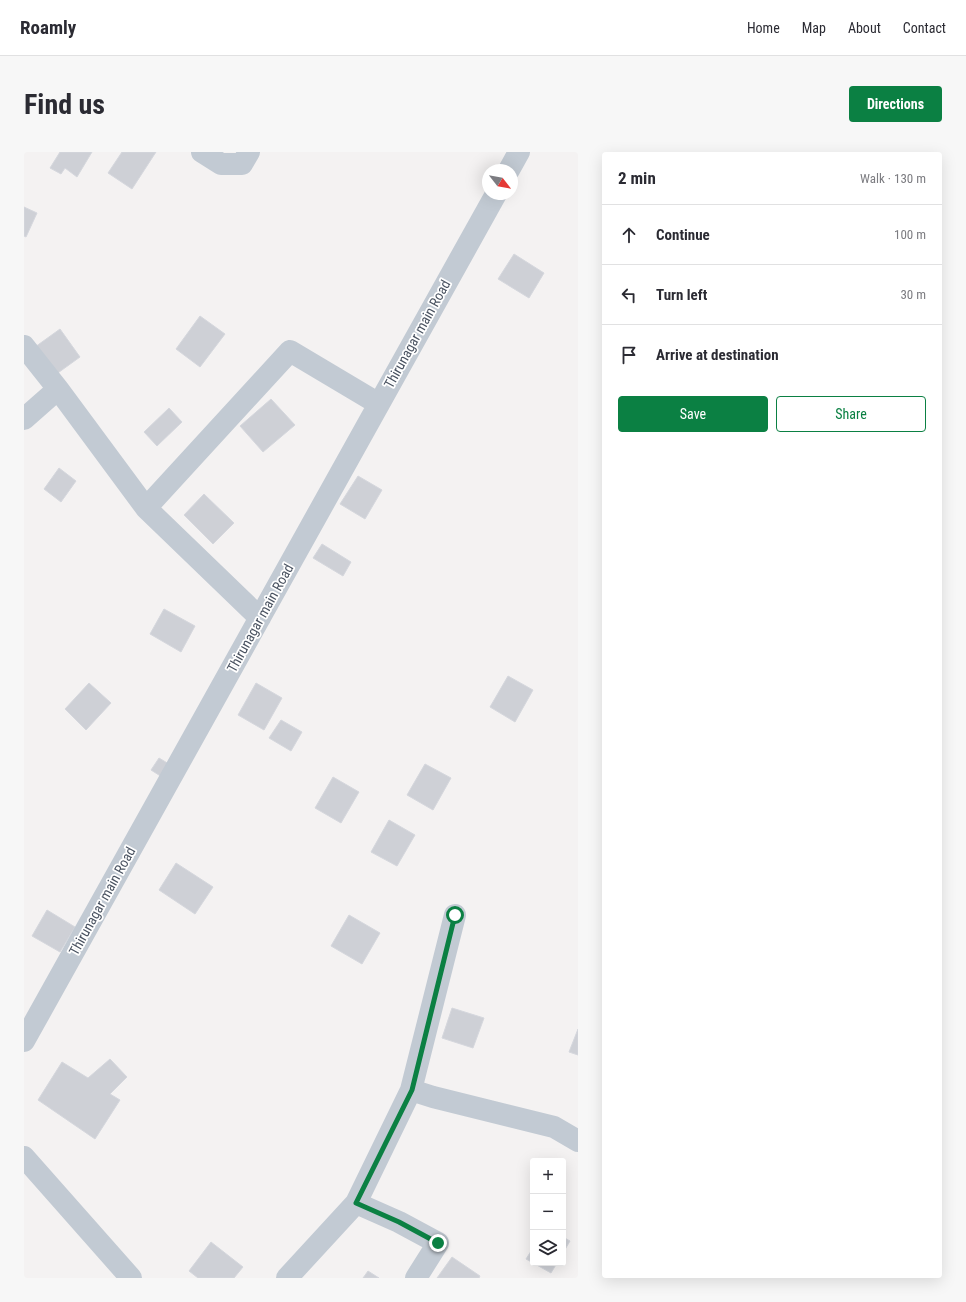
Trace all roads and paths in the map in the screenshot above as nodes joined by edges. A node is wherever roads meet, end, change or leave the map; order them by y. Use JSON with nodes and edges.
{"nodes":[{"id":1,"x":202,"y":152,"type":"edge"},
{"id":2,"x":249,"y":152,"type":"edge"},
{"id":3,"x":519,"y":152,"type":"edge"},
{"id":4,"x":512,"y":164,"type":"edge"},
{"id":5,"x":493,"y":200,"type":"edge"},
{"id":6,"x":24,"y":346,"type":"edge"},
{"id":7,"x":58,"y":389,"type":"junction"},
{"id":8,"x":379,"y":404,"type":"junction"},
{"id":9,"x":24,"y":419,"type":"edge"},
{"id":10,"x":146,"y":508,"type":"junction"},
{"id":11,"x":260,"y":618,"type":"junction"},
{"id":12,"x":455,"y":915,"type":"dead end"},
{"id":13,"x":24,"y":1041,"type":"edge"},
{"id":14,"x":412,"y":1090,"type":"junction"},
{"id":15,"x":576,"y":1134,"type":"edge"},
{"id":16,"x":24,"y":1157,"type":"edge"},
{"id":17,"x":356,"y":1203,"type":"junction"},
{"id":18,"x":131,"y":1278,"type":"edge"},
{"id":19,"x":287,"y":1278,"type":"edge"},
{"id":20,"x":416,"y":1278,"type":"edge"}],
"edges":[{"from":1,"to":2,"type":"street"},
{"from":3,"to":4,"type":"street"},
{"from":5,"to":8,"type":"street","name":"Thirunagar main Road"},
{"from":6,"to":7,"type":"street"},
{"from":7,"to":9,"type":"street"},
{"from":7,"to":10,"type":"street"},
{"from":8,"to":10,"type":"street"},
{"from":8,"to":11,"type":"street","name":"Thirunagar main Road"},
{"from":10,"to":11,"type":"street"},
{"from":11,"to":13,"type":"street","name":"Thirunagar main Road"},
{"from":12,"to":14,"type":"street"},
{"from":14,"to":15,"type":"street"},
{"from":14,"to":17,"type":"street"},
{"from":16,"to":18,"type":"street"},
{"from":17,"to":19,"type":"street"},
{"from":17,"to":20,"type":"street"}]}
